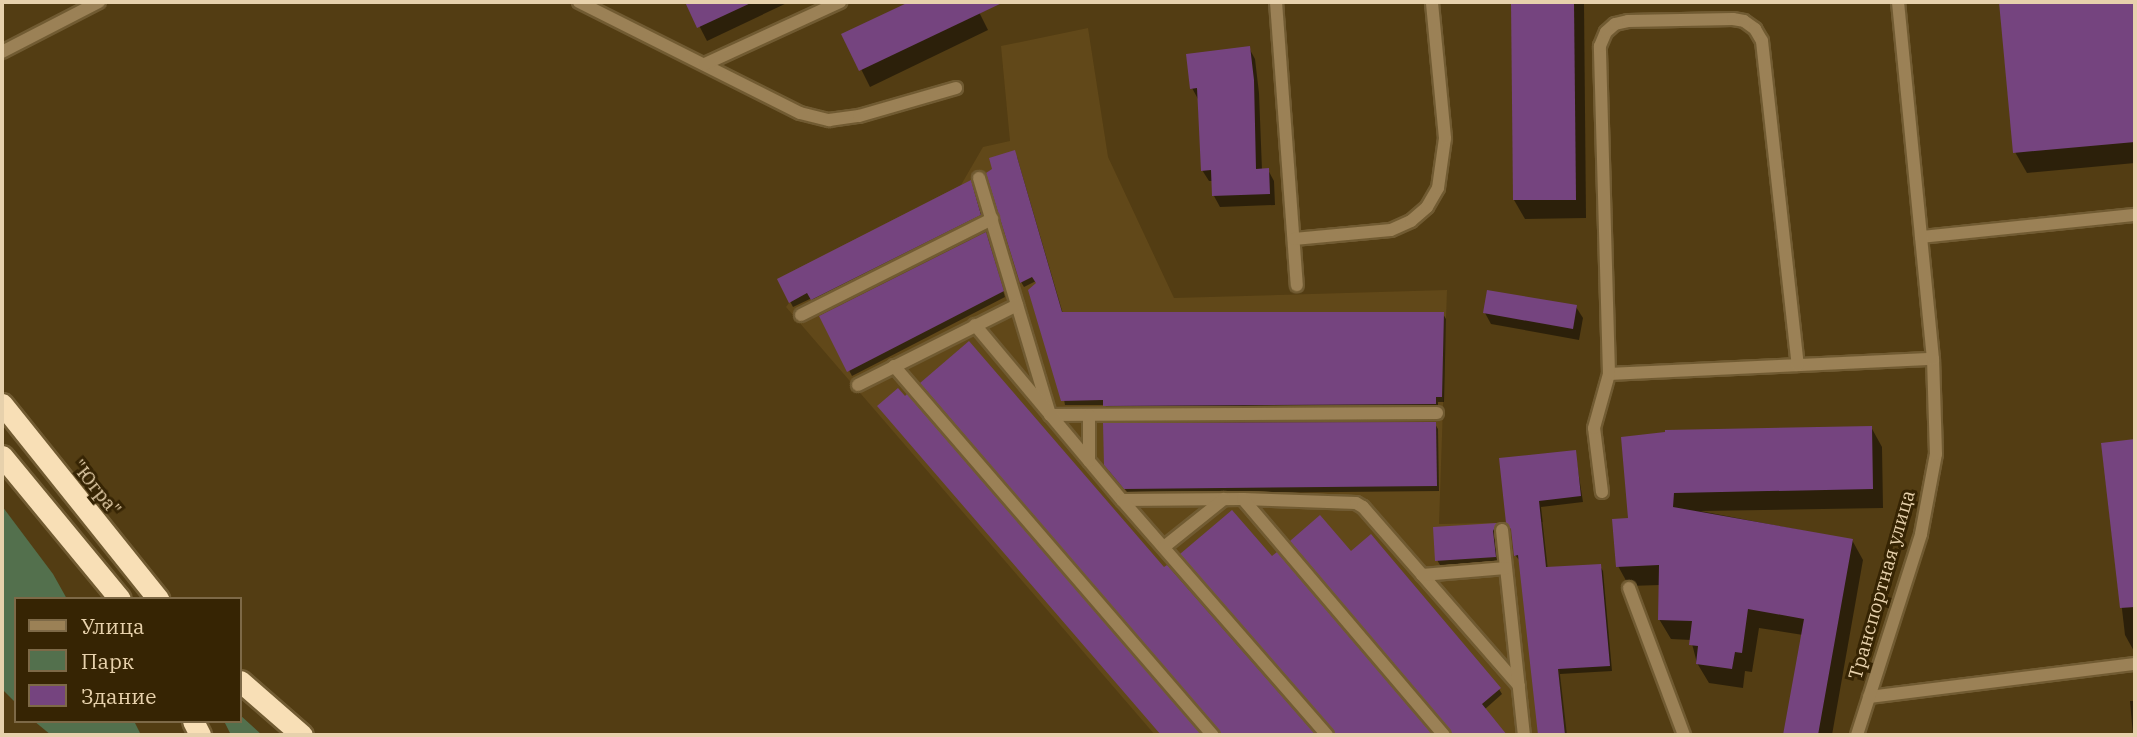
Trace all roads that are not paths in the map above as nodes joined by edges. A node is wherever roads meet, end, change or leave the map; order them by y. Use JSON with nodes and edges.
{"nodes":[{"id":1,"x":99,"y":2,"type":"edge"},
{"id":2,"x":579,"y":2,"type":"edge"},
{"id":3,"x":840,"y":2,"type":"edge"},
{"id":4,"x":1276,"y":2,"type":"edge"},
{"id":5,"x":1432,"y":2,"type":"edge"},
{"id":6,"x":1898,"y":2,"type":"edge"},
{"id":7,"x":2,"y":52,"type":"edge"},
{"id":8,"x":705,"y":64,"type":"junction"},
{"id":9,"x":956,"y":88,"type":"dead end"},
{"id":10,"x":979,"y":178,"type":"dead end"},
{"id":11,"x":2135,"y":215,"type":"edge"},
{"id":12,"x":992,"y":219,"type":"junction"},
{"id":13,"x":1921,"y":237,"type":"junction"},
{"id":14,"x":1294,"y":239,"type":"junction"},
{"id":15,"x":1297,"y":285,"type":"dead end"},
{"id":16,"x":1017,"y":305,"type":"junction"},
{"id":17,"x":801,"y":315,"type":"dead end"},
{"id":18,"x":975,"y":325,"type":"junction"},
{"id":19,"x":1933,"y":359,"type":"junction"},
{"id":20,"x":1798,"y":365,"type":"junction"},
{"id":21,"x":894,"y":366,"type":"junction"},
{"id":22,"x":1609,"y":374,"type":"junction"},
{"id":23,"x":858,"y":385,"type":"dead end"},
{"id":24,"x":2,"y":404,"type":"edge"},
{"id":25,"x":1437,"y":413,"type":"dead end"},
{"id":26,"x":1050,"y":415,"type":"junction"},
{"id":27,"x":1089,"y":415,"type":"junction"},
{"id":28,"x":2,"y":456,"type":"edge"},
{"id":29,"x":1089,"y":461,"type":"junction"},
{"id":30,"x":1602,"y":492,"type":"dead end"},
{"id":31,"x":1224,"y":499,"type":"junction"},
{"id":32,"x":1243,"y":499,"type":"junction"},
{"id":33,"x":1122,"y":500,"type":"junction"},
{"id":34,"x":1502,"y":530,"type":"dead end"},
{"id":35,"x":1164,"y":547,"type":"junction"},
{"id":36,"x":1506,"y":568,"type":"junction"},
{"id":37,"x":1422,"y":575,"type":"junction"},
{"id":38,"x":1629,"y":588,"type":"dead end"},
{"id":39,"x":118,"y":597,"type":"edge"},
{"id":40,"x":156,"y":597,"type":"edge"},
{"id":41,"x":2135,"y":664,"type":"edge"},
{"id":42,"x":242,"y":683,"type":"edge"},
{"id":43,"x":1519,"y":686,"type":"junction"},
{"id":44,"x":1869,"y":697,"type":"junction"},
{"id":45,"x":302,"y":735,"type":"edge"},
{"id":46,"x":1213,"y":735,"type":"edge"},
{"id":47,"x":1327,"y":735,"type":"edge"},
{"id":48,"x":1444,"y":735,"type":"edge"},
{"id":49,"x":1524,"y":735,"type":"edge"},
{"id":50,"x":1684,"y":735,"type":"edge"},
{"id":51,"x":1857,"y":735,"type":"edge"}],
"edges":[{"from":1,"to":7,"type":"street"},
{"from":2,"to":8,"type":"street"},
{"from":3,"to":8,"type":"street"},
{"from":4,"to":14,"type":"street"},
{"from":5,"to":14,"type":"street"},
{"from":6,"to":13,"type":"street","name":"Транспортная улица"},
{"from":8,"to":9,"type":"street"},
{"from":10,"to":12,"type":"street"},
{"from":11,"to":13,"type":"street"},
{"from":12,"to":16,"type":"street"},
{"from":12,"to":17,"type":"street"},
{"from":13,"to":19,"type":"street","name":"Транспортная улица"},
{"from":14,"to":15,"type":"street"},
{"from":16,"to":18,"type":"street"},
{"from":16,"to":26,"type":"street"},
{"from":18,"to":21,"type":"street"},
{"from":18,"to":26,"type":"street"},
{"from":19,"to":20,"type":"street"},
{"from":19,"to":44,"type":"street","name":"Транспортная улица"},
{"from":20,"to":22,"type":"street"},
{"from":20,"to":22,"type":"street"},
{"from":21,"to":23,"type":"street"},
{"from":21,"to":46,"type":"street"},
{"from":22,"to":30,"type":"street"},
{"from":24,"to":40,"type":"highway","name":"\"Югра\""},
{"from":25,"to":27,"type":"street"},
{"from":26,"to":27,"type":"street"},
{"from":26,"to":29,"type":"street"},
{"from":27,"to":29,"type":"street"},
{"from":28,"to":39,"type":"highway"},
{"from":29,"to":33,"type":"street"},
{"from":31,"to":32,"type":"street"},
{"from":31,"to":33,"type":"street"},
{"from":31,"to":35,"type":"street"},
{"from":32,"to":37,"type":"street"},
{"from":32,"to":48,"type":"street"},
{"from":33,"to":35,"type":"street"},
{"from":34,"to":36,"type":"street"},
{"from":35,"to":47,"type":"street"},
{"from":36,"to":37,"type":"street"},
{"from":36,"to":43,"type":"street"},
{"from":37,"to":43,"type":"street"},
{"from":38,"to":50,"type":"street"},
{"from":41,"to":44,"type":"street"},
{"from":42,"to":45,"type":"highway"},
{"from":43,"to":49,"type":"street"},
{"from":44,"to":51,"type":"street","name":"Транспортная улица"}]}
